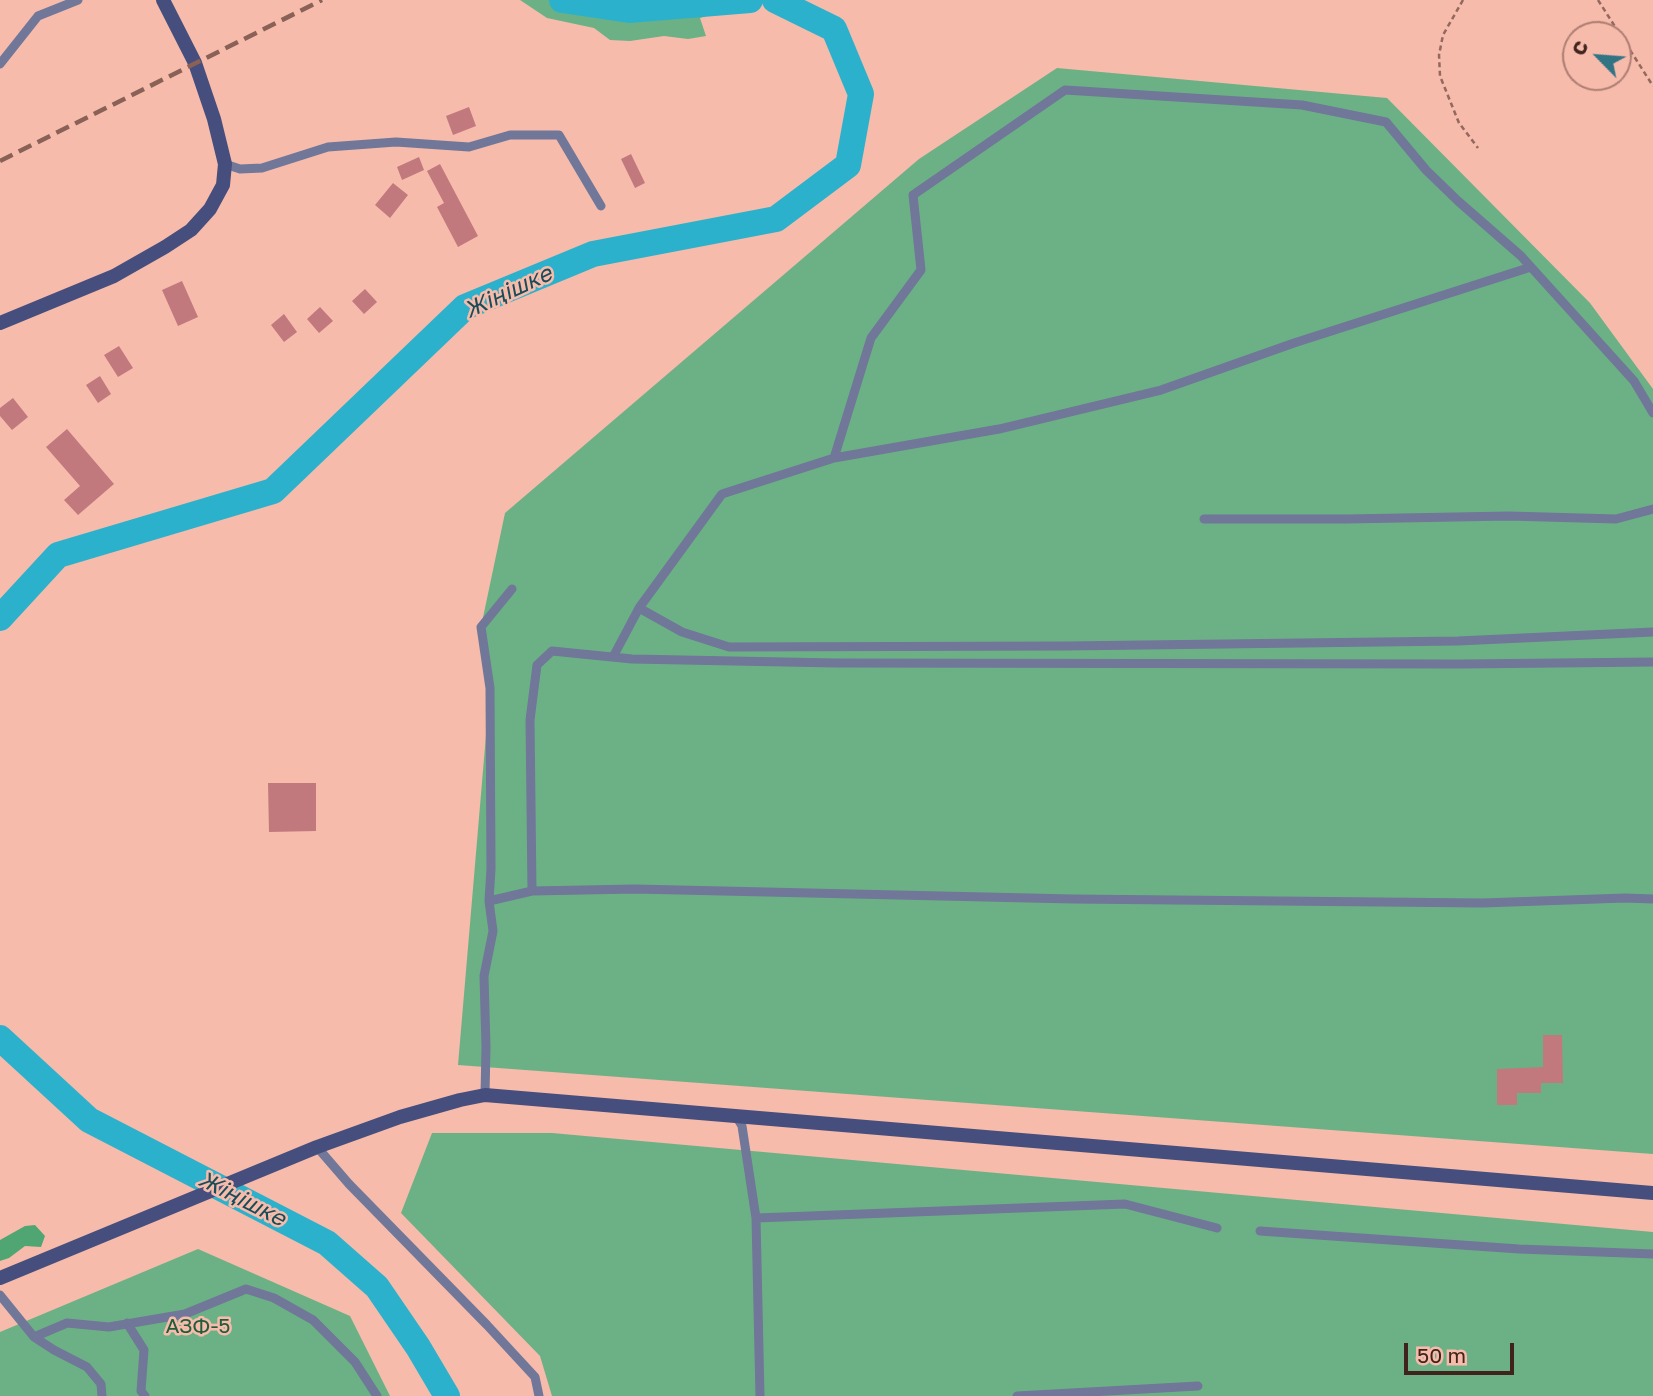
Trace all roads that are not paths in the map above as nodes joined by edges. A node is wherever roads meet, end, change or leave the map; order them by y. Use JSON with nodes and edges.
{"nodes":[{"id":1,"x":78,"y":0,"type":"edge"},
{"id":2,"x":163,"y":0,"type":"edge"},
{"id":3,"x":0,"y":64,"type":"edge"},
{"id":4,"x":225,"y":164,"type":"junction"},
{"id":5,"x":601,"y":206,"type":"dead end"},
{"id":6,"x":1531,"y":267,"type":"junction"},
{"id":7,"x":0,"y":323,"type":"edge"},
{"id":8,"x":1653,"y":413,"type":"edge"},
{"id":9,"x":834,"y":458,"type":"junction"},
{"id":10,"x":1653,"y":509,"type":"edge"},
{"id":11,"x":1203,"y":519,"type":"dead end"},
{"id":12,"x":512,"y":589,"type":"dead end"},
{"id":13,"x":639,"y":608,"type":"junction"},
{"id":14,"x":1653,"y":632,"type":"edge"},
{"id":15,"x":613,"y":657,"type":"junction"},
{"id":16,"x":1653,"y":662,"type":"edge"},
{"id":17,"x":531,"y":891,"type":"junction"},
{"id":18,"x":1653,"y":899,"type":"edge"},
{"id":19,"x":489,"y":901,"type":"junction"},
{"id":20,"x":485,"y":1096,"type":"junction"},
{"id":21,"x":736,"y":1116,"type":"junction"},
{"id":22,"x":311,"y":1149,"type":"junction"},
{"id":23,"x":1653,"y":1194,"type":"edge"},
{"id":24,"x":756,"y":1218,"type":"junction"},
{"id":25,"x":1217,"y":1228,"type":"dead end"},
{"id":26,"x":1260,"y":1231,"type":"dead end"},
{"id":27,"x":1653,"y":1254,"type":"edge"},
{"id":28,"x":0,"y":1278,"type":"edge"},
{"id":29,"x":0,"y":1295,"type":"edge"},
{"id":30,"x":127,"y":1323,"type":"junction"},
{"id":31,"x":34,"y":1337,"type":"junction"},
{"id":32,"x":1198,"y":1386,"type":"dead end"},
{"id":33,"x":102,"y":1396,"type":"edge"},
{"id":34,"x":145,"y":1396,"type":"edge"},
{"id":35,"x":377,"y":1396,"type":"edge"},
{"id":36,"x":539,"y":1396,"type":"edge"},
{"id":37,"x":760,"y":1396,"type":"edge"},
{"id":38,"x":1017,"y":1396,"type":"edge"}],
"edges":[{"from":1,"to":3,"type":"lane"},
{"from":2,"to":4,"type":"street"},
{"from":4,"to":5,"type":"lane"},
{"from":4,"to":7,"type":"street"},
{"from":6,"to":8,"type":"lane"},
{"from":6,"to":9,"type":"lane"},
{"from":6,"to":9,"type":"lane"},
{"from":9,"to":13,"type":"lane"},
{"from":10,"to":11,"type":"lane"},
{"from":12,"to":19,"type":"lane"},
{"from":13,"to":14,"type":"lane"},
{"from":13,"to":15,"type":"lane"},
{"from":15,"to":16,"type":"lane"},
{"from":15,"to":17,"type":"lane"},
{"from":17,"to":18,"type":"lane"},
{"from":17,"to":19,"type":"lane"},
{"from":19,"to":20,"type":"lane"},
{"from":20,"to":21,"type":"street"},
{"from":20,"to":22,"type":"street"},
{"from":21,"to":23,"type":"street"},
{"from":21,"to":24,"type":"lane"},
{"from":22,"to":28,"type":"street"},
{"from":22,"to":36,"type":"lane"},
{"from":24,"to":25,"type":"lane"},
{"from":24,"to":37,"type":"lane"},
{"from":26,"to":27,"type":"lane"},
{"from":29,"to":31,"type":"lane"},
{"from":30,"to":31,"type":"lane"},
{"from":30,"to":34,"type":"lane"},
{"from":30,"to":35,"type":"lane"},
{"from":31,"to":33,"type":"lane"},
{"from":32,"to":38,"type":"lane"}]}
